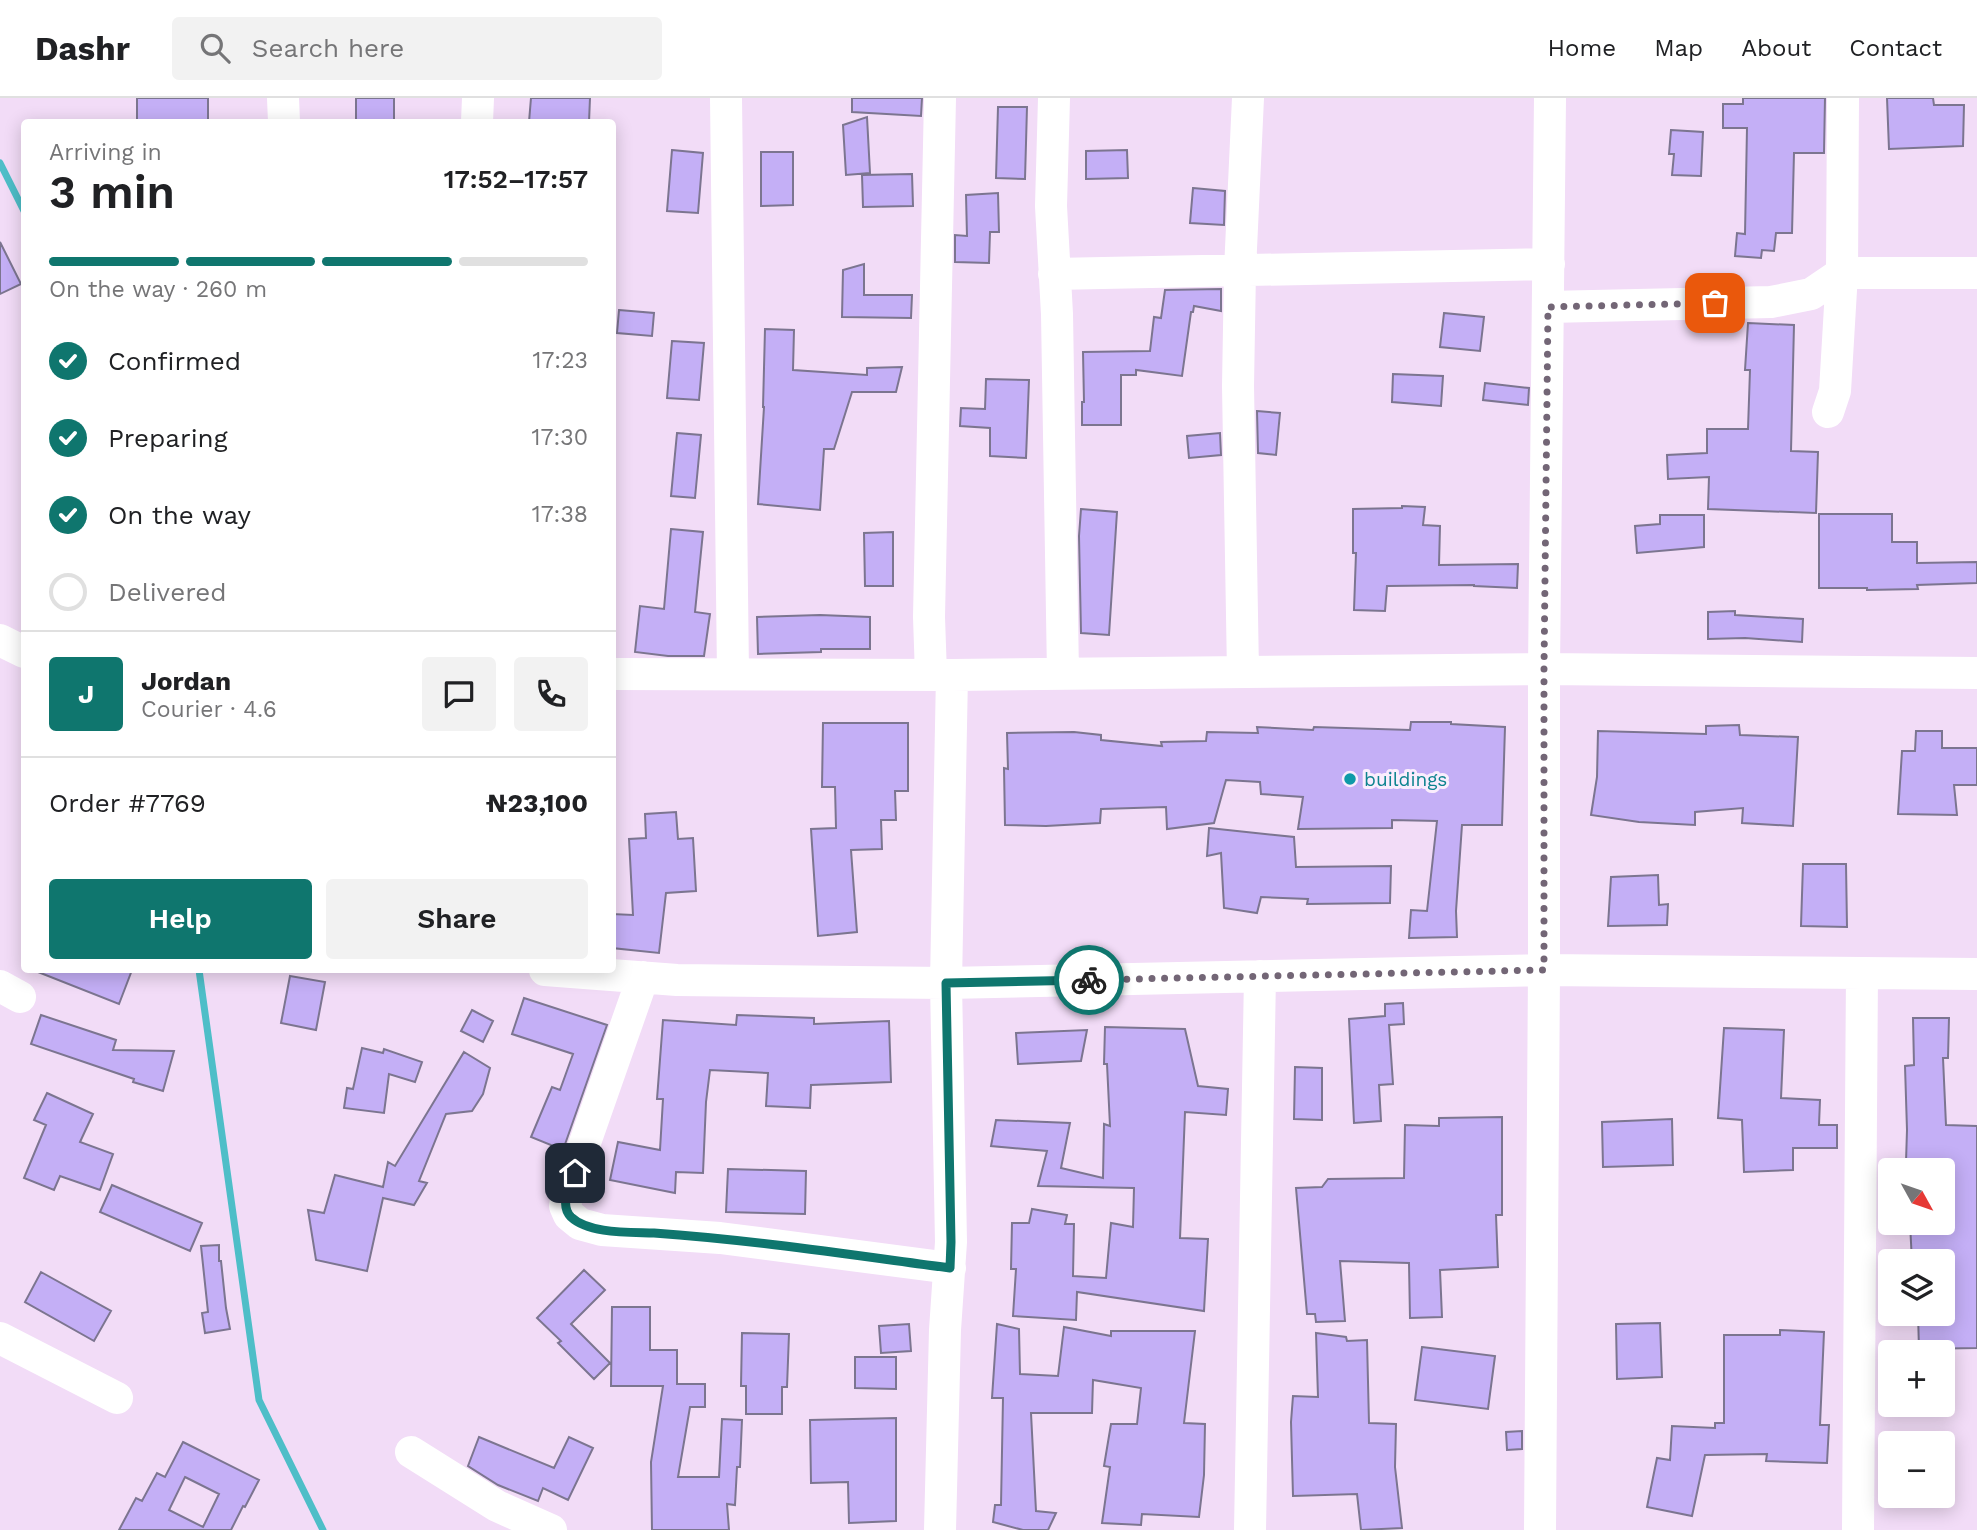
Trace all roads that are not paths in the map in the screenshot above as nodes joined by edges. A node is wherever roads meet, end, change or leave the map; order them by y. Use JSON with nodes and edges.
{"nodes":[{"id":1,"x":283,"y":98,"type":"edge"},
{"id":2,"x":478,"y":98,"type":"edge"},
{"id":3,"x":726,"y":98,"type":"edge"},
{"id":4,"x":940,"y":98,"type":"edge"},
{"id":5,"x":1054,"y":98,"type":"edge"},
{"id":6,"x":1248,"y":98,"type":"edge"},
{"id":7,"x":1550,"y":98,"type":"edge"},
{"id":8,"x":1843,"y":98,"type":"edge"},
{"id":9,"x":284,"y":119,"type":"edge"},
{"id":10,"x":477,"y":119,"type":"edge"},
{"id":11,"x":1549,"y":264,"type":"junction"},
{"id":12,"x":1240,"y":270,"type":"junction"},
{"id":13,"x":1842,"y":273,"type":"junction"},
{"id":14,"x":1977,"y":273,"type":"edge"},
{"id":15,"x":1054,"y":274,"type":"junction"},
{"id":16,"x":1548,"y":307,"type":"junction"},
{"id":17,"x":1829,"y":412,"type":"dead end"},
{"id":18,"x":0,"y":640,"type":"edge"},
{"id":19,"x":21,"y":650,"type":"edge"},
{"id":20,"x":1544,"y":669,"type":"junction"},
{"id":21,"x":1243,"y":672,"type":"junction"},
{"id":22,"x":1977,"y":673,"type":"edge"},
{"id":23,"x":616,"y":674,"type":"edge"},
{"id":24,"x":733,"y":674,"type":"junction"},
{"id":25,"x":1063,"y":674,"type":"junction"},
{"id":26,"x":941,"y":675,"type":"junction"},
{"id":27,"x":1544,"y":970,"type":"junction"},
{"id":28,"x":587,"y":973,"type":"edge"},
{"id":29,"x":1862,"y":973,"type":"junction"},
{"id":30,"x":1977,"y":974,"type":"edge"},
{"id":31,"x":1260,"y":976,"type":"junction"},
{"id":32,"x":643,"y":977,"type":"junction"},
{"id":33,"x":946,"y":983,"type":"junction"},
{"id":34,"x":950,"y":1268,"type":"junction"},
{"id":35,"x":0,"y":1338,"type":"edge"},
{"id":36,"x":117,"y":1398,"type":"dead end"},
{"id":37,"x":411,"y":1452,"type":"dead end"},
{"id":38,"x":551,"y":1530,"type":"edge"},
{"id":39,"x":940,"y":1530,"type":"edge"},
{"id":40,"x":1250,"y":1530,"type":"edge"},
{"id":41,"x":1540,"y":1530,"type":"edge"},
{"id":42,"x":1858,"y":1530,"type":"edge"}],
"edges":[{"from":1,"to":9,"type":"street"},
{"from":2,"to":10,"type":"street"},
{"from":3,"to":24,"type":"street"},
{"from":4,"to":26,"type":"street"},
{"from":5,"to":15,"type":"street"},
{"from":6,"to":12,"type":"street"},
{"from":7,"to":11,"type":"street"},
{"from":8,"to":13,"type":"street"},
{"from":11,"to":12,"type":"street"},
{"from":11,"to":16,"type":"street"},
{"from":12,"to":15,"type":"street"},
{"from":12,"to":21,"type":"street"},
{"from":13,"to":14,"type":"street"},
{"from":13,"to":16,"type":"street"},
{"from":13,"to":17,"type":"street"},
{"from":15,"to":25,"type":"street"},
{"from":16,"to":20,"type":"street"},
{"from":18,"to":19,"type":"street"},
{"from":20,"to":21,"type":"street"},
{"from":20,"to":22,"type":"street"},
{"from":20,"to":27,"type":"street"},
{"from":21,"to":25,"type":"street"},
{"from":23,"to":24,"type":"street"},
{"from":24,"to":26,"type":"street"},
{"from":25,"to":26,"type":"street"},
{"from":26,"to":33,"type":"street"},
{"from":27,"to":29,"type":"street"},
{"from":27,"to":31,"type":"street"},
{"from":27,"to":41,"type":"street"},
{"from":28,"to":32,"type":"street"},
{"from":29,"to":30,"type":"street"},
{"from":29,"to":42,"type":"street"},
{"from":31,"to":33,"type":"street"},
{"from":31,"to":40,"type":"street"},
{"from":32,"to":33,"type":"street"},
{"from":32,"to":34,"type":"street"},
{"from":33,"to":34,"type":"street"},
{"from":34,"to":39,"type":"street"},
{"from":35,"to":36,"type":"street"},
{"from":37,"to":38,"type":"street"}]}
